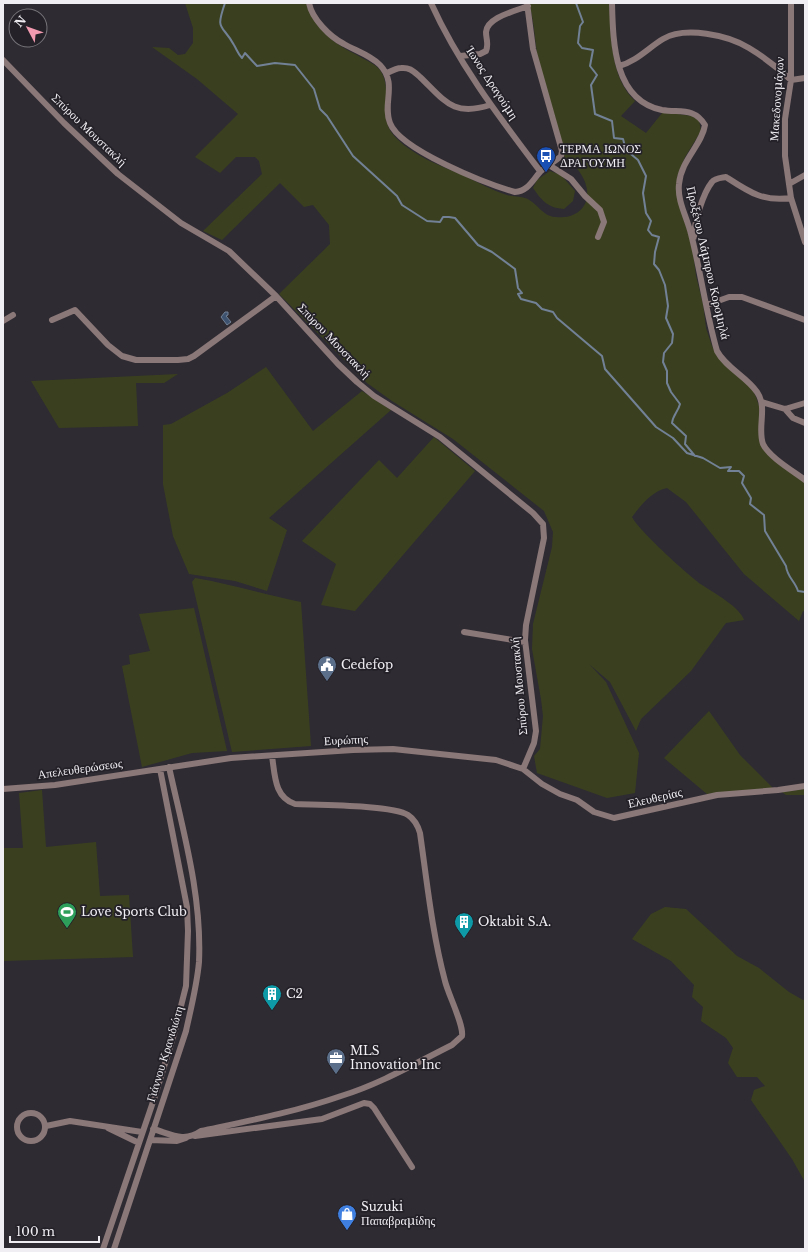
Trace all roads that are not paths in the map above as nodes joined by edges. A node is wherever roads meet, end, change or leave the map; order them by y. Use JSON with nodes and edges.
{"nodes":[{"id":1,"x":309,"y":3,"type":"edge"},
{"id":2,"x":432,"y":3,"type":"edge"},
{"id":3,"x":612,"y":3,"type":"edge"},
{"id":4,"x":791,"y":3,"type":"edge"},
{"id":5,"x":527,"y":4,"type":"edge"},
{"id":6,"x":460,"y":56,"type":"junction"},
{"id":7,"x":3,"y":60,"type":"edge"},
{"id":8,"x":619,"y":66,"type":"junction"},
{"id":9,"x":387,"y":73,"type":"junction"},
{"id":10,"x":805,"y":78,"type":"edge"},
{"id":11,"x":791,"y":80,"type":"junction"},
{"id":12,"x":490,"y":105,"type":"junction"},
{"id":13,"x":549,"y":165,"type":"junction"},
{"id":14,"x":540,"y":171,"type":"junction"},
{"id":15,"x":805,"y":175,"type":"edge"},
{"id":16,"x":789,"y":184,"type":"junction"},
{"id":17,"x":791,"y":198,"type":"junction"},
{"id":18,"x":598,"y":237,"type":"dead end"},
{"id":19,"x":805,"y":242,"type":"edge"},
{"id":20,"x":694,"y":247,"type":"junction"},
{"id":21,"x":276,"y":296,"type":"junction"},
{"id":22,"x":707,"y":305,"type":"junction"},
{"id":23,"x":13,"y":315,"type":"dead end"},
{"id":24,"x":52,"y":320,"type":"dead end"},
{"id":25,"x":805,"y":320,"type":"edge"},
{"id":26,"x":3,"y":321,"type":"edge"},
{"id":27,"x":762,"y":402,"type":"junction"},
{"id":28,"x":805,"y":403,"type":"edge"},
{"id":29,"x":785,"y":409,"type":"junction"},
{"id":30,"x":805,"y":423,"type":"edge"},
{"id":31,"x":805,"y":480,"type":"edge"},
{"id":32,"x":464,"y":632,"type":"dead end"},
{"id":33,"x":525,"y":642,"type":"junction"},
{"id":34,"x":272,"y":756,"type":"junction"},
{"id":35,"x":169,"y":767,"type":"junction"},
{"id":36,"x":160,"y":769,"type":"junction"},
{"id":37,"x":523,"y":769,"type":"junction"},
{"id":38,"x":805,"y":786,"type":"edge"},
{"id":39,"x":3,"y":789,"type":"edge"},
{"id":40,"x":102,"y":1125,"type":"junction"},
{"id":41,"x":46,"y":1126,"type":"junction"},
{"id":42,"x":153,"y":1129,"type":"junction"},
{"id":43,"x":142,"y":1132,"type":"junction"},
{"id":44,"x":193,"y":1137,"type":"junction"},
{"id":45,"x":186,"y":1138,"type":"junction"},
{"id":46,"x":150,"y":1140,"type":"junction"},
{"id":47,"x":139,"y":1143,"type":"junction"},
{"id":48,"x":412,"y":1167,"type":"dead end"},
{"id":49,"x":103,"y":1249,"type":"edge"},
{"id":50,"x":114,"y":1249,"type":"edge"}],
"edges":[{"from":1,"to":9,"type":"street"},
{"from":2,"to":6,"type":"street","name":"Ίωνος Δραγούμη"},
{"from":3,"to":8,"type":"street","name":"Προξένου Λάμπρου Κορομηλά"},
{"from":4,"to":11,"type":"street","name":"Μακεδονομάχων"},
{"from":5,"to":6,"type":"street"},
{"from":5,"to":13,"type":"street"},
{"from":6,"to":12,"type":"street","name":"Ίωνος Δραγούμη"},
{"from":7,"to":21,"type":"street","name":"Σπύρου Μουστακλή"},
{"from":8,"to":11,"type":"street"},
{"from":8,"to":20,"type":"street","name":"Προξένου Λάμπρου Κορομηλά"},
{"from":9,"to":12,"type":"street"},
{"from":9,"to":14,"type":"street"},
{"from":10,"to":11,"type":"street"},
{"from":11,"to":16,"type":"street","name":"Μακεδονομάχων"},
{"from":12,"to":14,"type":"street","name":"Ίωνος Δραγούμη"},
{"from":13,"to":14,"type":"street"},
{"from":13,"to":18,"type":"street"},
{"from":15,"to":16,"type":"street"},
{"from":16,"to":17,"type":"street","name":"Μακεδονομάχων"},
{"from":17,"to":19,"type":"street","name":"Μακεδονομάχων"},
{"from":17,"to":20,"type":"street"},
{"from":20,"to":22,"type":"street","name":"Προξένου Λάμπρου Κορομηλά"},
{"from":21,"to":24,"type":"street"},
{"from":21,"to":33,"type":"street","name":"Σπύρου Μουστακλή"},
{"from":22,"to":25,"type":"street"},
{"from":22,"to":27,"type":"street","name":"Προξένου Λάμπρου Κορομηλά"},
{"from":23,"to":26,"type":"street"},
{"from":27,"to":29,"type":"street"},
{"from":27,"to":31,"type":"street"},
{"from":28,"to":29,"type":"street"},
{"from":29,"to":30,"type":"street"},
{"from":32,"to":33,"type":"street"},
{"from":33,"to":37,"type":"street","name":"Σπύρου Μουστακλή"},
{"from":34,"to":35,"type":"street","name":"Ευρώπης"},
{"from":34,"to":37,"type":"street","name":"Ευρώπης"},
{"from":34,"to":44,"type":"street"},
{"from":35,"to":36,"type":"street","name":"Απελευθερώσεως"},
{"from":35,"to":42,"type":"street","name":"Γιάννου Κρανιδιώτη"},
{"from":36,"to":39,"type":"street","name":"Απελευθερώσεως"},
{"from":36,"to":43,"type":"street","name":"Γιάννου Κρανιδιώτη"},
{"from":37,"to":38,"type":"street","name":"Ελευθερίας"},
{"from":40,"to":41,"type":"street"},
{"from":40,"to":43,"type":"street"},
{"from":40,"to":47,"type":"street"},
{"from":41,"to":41,"type":"street"},
{"from":42,"to":45,"type":"street"},
{"from":42,"to":46,"type":"street","name":"Γιάννου Κρανιδιώτη"},
{"from":43,"to":47,"type":"street","name":"Γιάννου Κρανιδιώτη"},
{"from":44,"to":45,"type":"street"},
{"from":44,"to":48,"type":"street"},
{"from":45,"to":46,"type":"street"},
{"from":46,"to":50,"type":"street","name":"Γιάννου Κρανιδιώτη"},
{"from":47,"to":49,"type":"street","name":"Γιάννου Κρανιδιώτη"}]}
